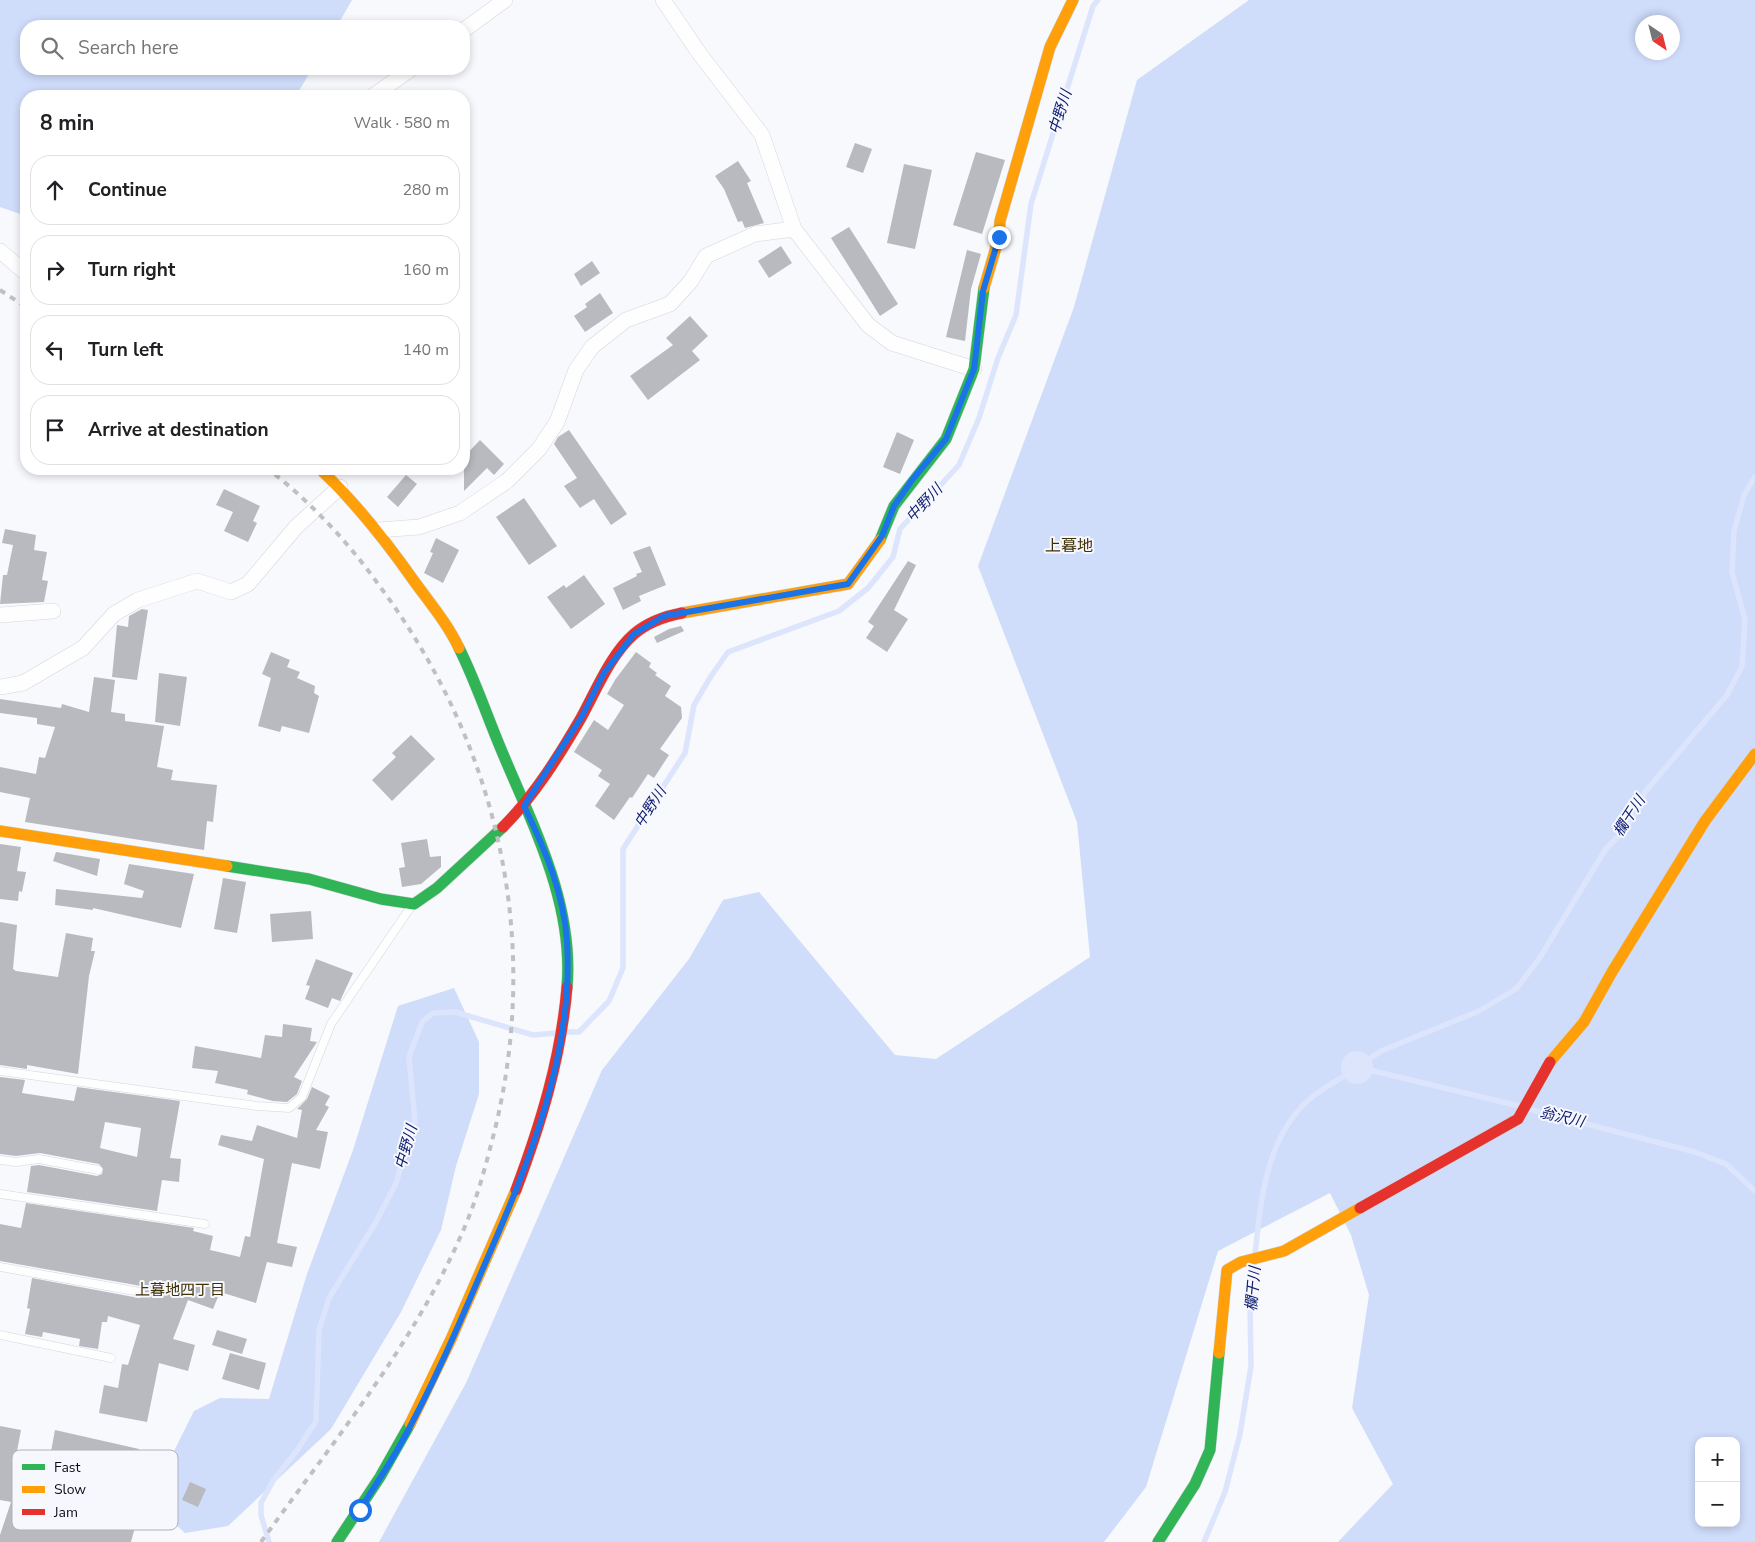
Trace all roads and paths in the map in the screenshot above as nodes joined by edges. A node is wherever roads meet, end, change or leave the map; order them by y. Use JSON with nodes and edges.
{"nodes":[{"id":1,"x":505,"y":0,"type":"edge"},
{"id":2,"x":663,"y":0,"type":"edge"},
{"id":3,"x":1073,"y":0,"type":"edge"},
{"id":4,"x":470,"y":26,"type":"edge"},
{"id":5,"x":403,"y":75,"type":"edge"},
{"id":6,"x":381,"y":90,"type":"edge"},
{"id":7,"x":794,"y":229,"type":"junction"},
{"id":8,"x":0,"y":252,"type":"edge"},
{"id":9,"x":20,"y":268,"type":"edge"},
{"id":10,"x":974,"y":369,"type":"junction"},
{"id":11,"x":327,"y":475,"type":"edge"},
{"id":12,"x":340,"y":487,"type":"junction"},
{"id":13,"x":378,"y":530,"type":"junction"},
{"id":14,"x":53,"y":611,"type":"dead end"},
{"id":15,"x":0,"y":614,"type":"edge"},
{"id":16,"x":0,"y":686,"type":"edge"},
{"id":17,"x":1755,"y":754,"type":"edge"},
{"id":18,"x":524,"y":806,"type":"junction"},
{"id":19,"x":0,"y":831,"type":"edge"},
{"id":20,"x":414,"y":904,"type":"junction"},
{"id":21,"x":0,"y":1071,"type":"edge"},
{"id":22,"x":0,"y":1160,"type":"edge"},
{"id":23,"x":98,"y":1170,"type":"dead end"},
{"id":24,"x":0,"y":1194,"type":"edge"},
{"id":25,"x":205,"y":1224,"type":"dead end"},
{"id":26,"x":0,"y":1267,"type":"edge"},
{"id":27,"x":140,"y":1292,"type":"dead end"},
{"id":28,"x":0,"y":1336,"type":"edge"},
{"id":29,"x":112,"y":1358,"type":"dead end"},
{"id":30,"x":337,"y":1542,"type":"edge"},
{"id":31,"x":1158,"y":1542,"type":"edge"}],
"edges":[{"from":1,"to":4,"type":"street"},
{"from":2,"to":7,"type":"street"},
{"from":3,"to":10,"type":"street"},
{"from":5,"to":6,"type":"street"},
{"from":7,"to":10,"type":"street"},
{"from":7,"to":13,"type":"street"},
{"from":8,"to":9,"type":"street"},
{"from":10,"to":18,"type":"street"},
{"from":11,"to":12,"type":"street"},
{"from":12,"to":13,"type":"street"},
{"from":12,"to":16,"type":"street"},
{"from":13,"to":18,"type":"street"},
{"from":14,"to":15,"type":"street"},
{"from":17,"to":31,"type":"street"},
{"from":18,"to":20,"type":"street"},
{"from":18,"to":30,"type":"street"},
{"from":19,"to":20,"type":"street"},
{"from":20,"to":21,"type":"lane"},
{"from":22,"to":23,"type":"lane"},
{"from":24,"to":25,"type":"lane"},
{"from":26,"to":27,"type":"lane"},
{"from":28,"to":29,"type":"lane"}]}
